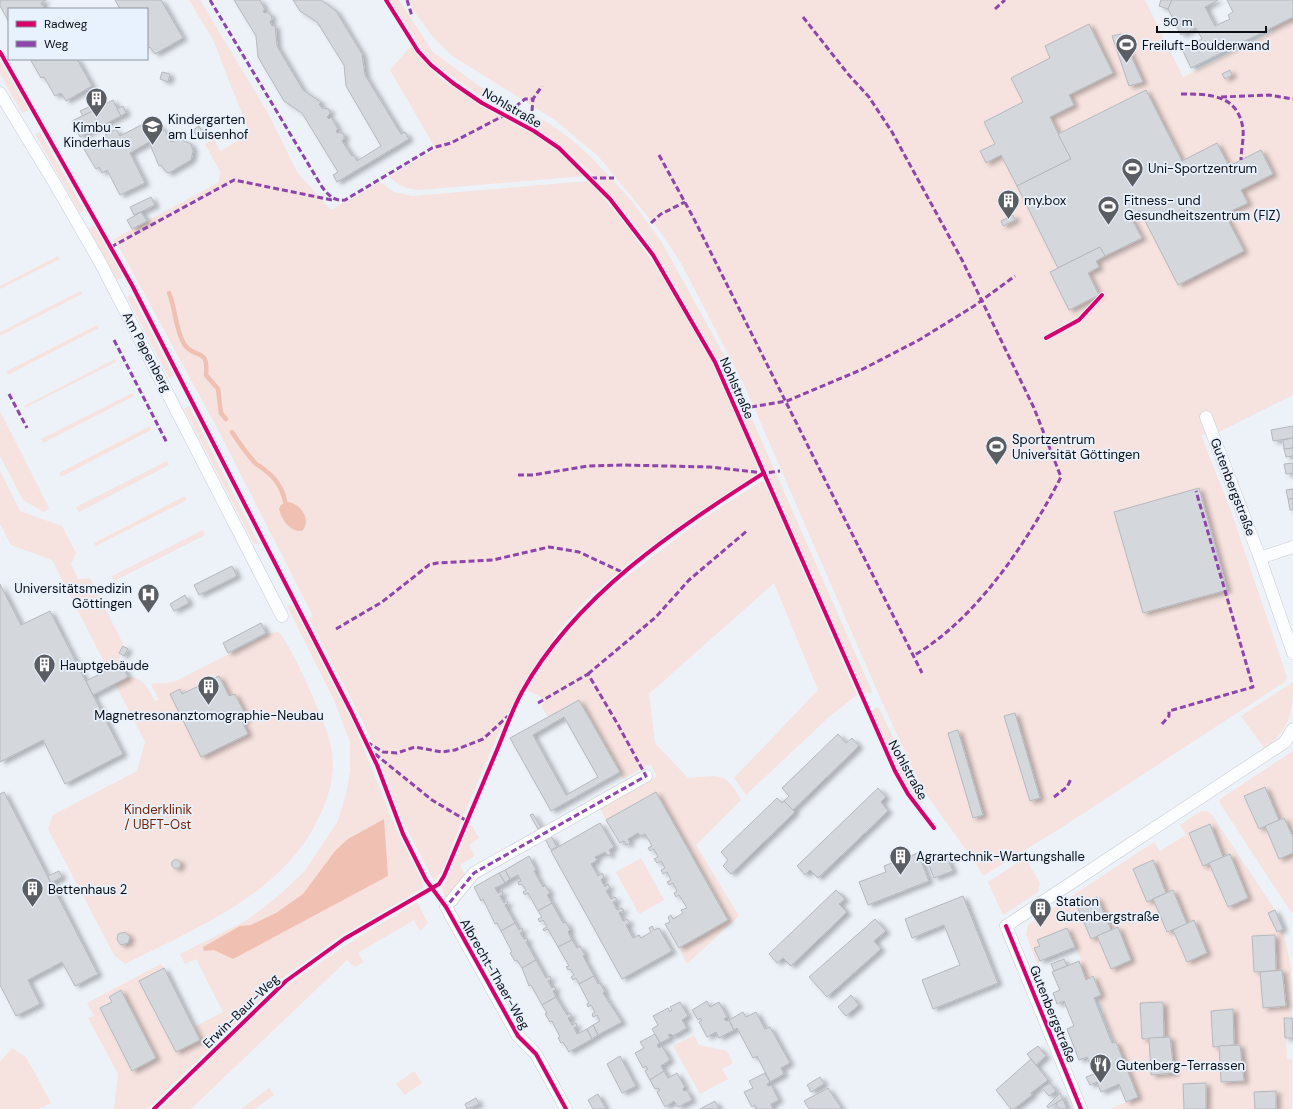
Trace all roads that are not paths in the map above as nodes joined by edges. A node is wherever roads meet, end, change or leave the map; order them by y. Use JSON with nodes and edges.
{"nodes":[{"id":1,"x":0,"y":93,"type":"edge"},
{"id":2,"x":1206,"y":417,"type":"dead end"},
{"id":3,"x":1293,"y":547,"type":"edge"},
{"id":4,"x":1260,"y":558,"type":"junction"},
{"id":5,"x":282,"y":616,"type":"dead end"},
{"id":6,"x":1293,"y":653,"type":"edge"},
{"id":7,"x":1293,"y":729,"type":"edge"},
{"id":8,"x":646,"y":776,"type":"dead end"},
{"id":9,"x":566,"y":1109,"type":"edge"},
{"id":10,"x":1081,"y":1109,"type":"edge"}],
"edges":[{"from":1,"to":5,"type":"street","name":"Am Papenberg"},
{"from":2,"to":4,"type":"street","name":"Gutenbergstraße"},
{"from":3,"to":4,"type":"street"},
{"from":4,"to":6,"type":"street","name":"Gutenbergstraße"},
{"from":7,"to":10,"type":"street","name":"Gutenbergstraße"},
{"from":8,"to":9,"type":"street","name":"Albrecht-Thaer-Weg"}]}
